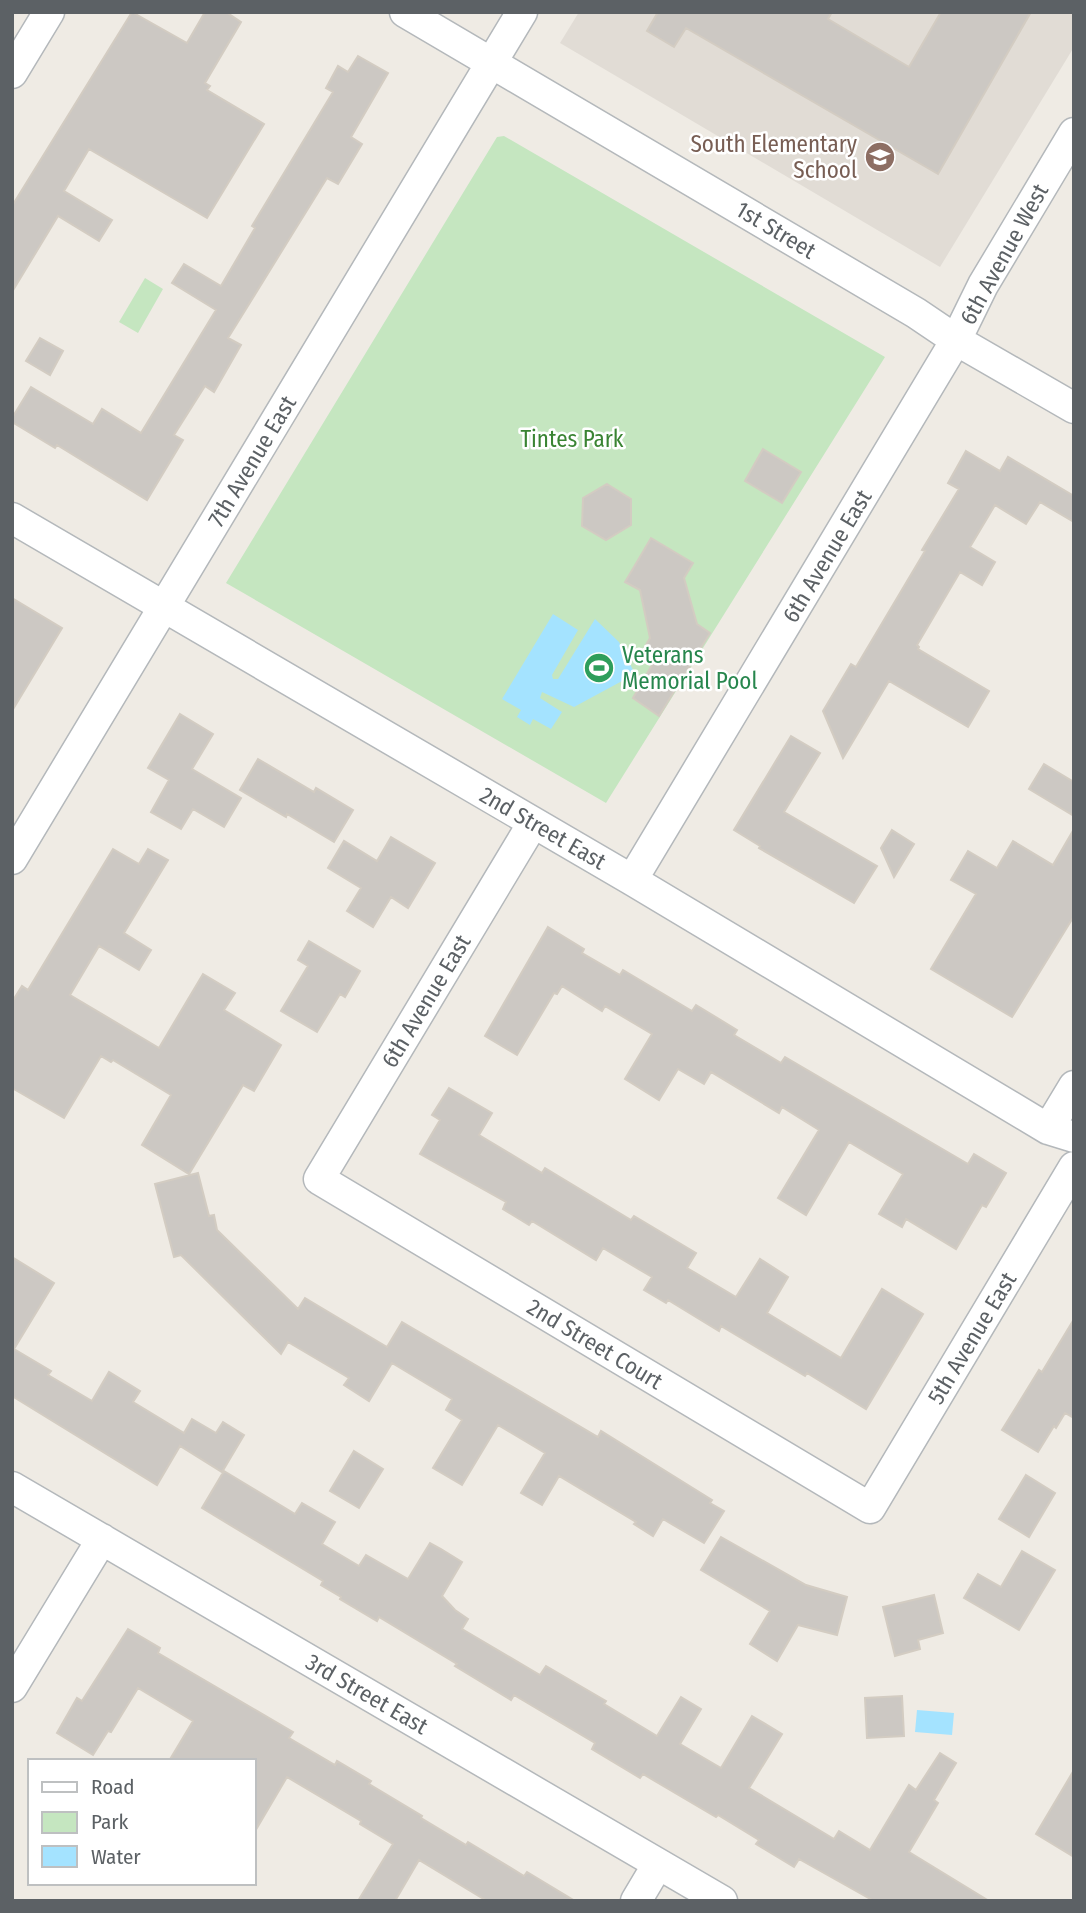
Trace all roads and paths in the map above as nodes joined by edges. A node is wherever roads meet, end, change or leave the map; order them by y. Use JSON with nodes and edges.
{"nodes":[{"id":1,"x":49,"y":12,"type":"edge"},
{"id":2,"x":405,"y":12,"type":"edge"},
{"id":3,"x":522,"y":12,"type":"edge"},
{"id":4,"x":491,"y":62,"type":"junction"},
{"id":5,"x":12,"y":73,"type":"edge"},
{"id":6,"x":1074,"y":133,"type":"edge"},
{"id":7,"x":956,"y":340,"type":"junction"},
{"id":8,"x":1074,"y":408,"type":"edge"},
{"id":9,"x":12,"y":518,"type":"edge"},
{"id":10,"x":164,"y":606,"type":"junction"},
{"id":11,"x":533,"y":823,"type":"junction"},
{"id":12,"x":12,"y":859,"type":"edge"},
{"id":13,"x":632,"y":880,"type":"junction"},
{"id":14,"x":1074,"y":1086,"type":"edge"},
{"id":15,"x":1061,"y":1133,"type":"edge"},
{"id":16,"x":1074,"y":1167,"type":"edge"},
{"id":17,"x":319,"y":1179,"type":"joint"},
{"id":18,"x":12,"y":1487,"type":"edge"},
{"id":19,"x":870,"y":1508,"type":"joint"},
{"id":20,"x":102,"y":1539,"type":"junction"},
{"id":21,"x":12,"y":1687,"type":"edge"},
{"id":22,"x":658,"y":1864,"type":"junction"},
{"id":23,"x":636,"y":1901,"type":"edge"},
{"id":24,"x":722,"y":1901,"type":"edge"}],
"edges":[{"from":1,"to":5,"type":"street"},
{"from":2,"to":4,"type":"street","name":"1st Street"},
{"from":3,"to":4,"type":"street","name":"7th Avenue East"},
{"from":4,"to":7,"type":"street","name":"1st Street"},
{"from":4,"to":10,"type":"street","name":"7th Avenue East"},
{"from":6,"to":7,"type":"street","name":"6th Avenue West"},
{"from":7,"to":8,"type":"street","name":"1st Street"},
{"from":7,"to":13,"type":"street","name":"6th Avenue East"},
{"from":9,"to":10,"type":"street","name":"2nd Street East"},
{"from":10,"to":11,"type":"street","name":"2nd Street East"},
{"from":10,"to":12,"type":"street","name":"7th Avenue East"},
{"from":11,"to":13,"type":"street","name":"2nd Street East"},
{"from":11,"to":17,"type":"street","name":"6th Avenue East"},
{"from":13,"to":15,"type":"street","name":"2nd Street East"},
{"from":14,"to":15,"type":"street"},
{"from":16,"to":19,"type":"street","name":"5th Avenue East"},
{"from":17,"to":19,"type":"street","name":"2nd Street Court"},
{"from":18,"to":20,"type":"street","name":"3rd Street East"},
{"from":20,"to":21,"type":"street"},
{"from":20,"to":22,"type":"street","name":"3rd Street East"},
{"from":22,"to":23,"type":"street"},
{"from":22,"to":24,"type":"street","name":"3rd Street East"}]}
